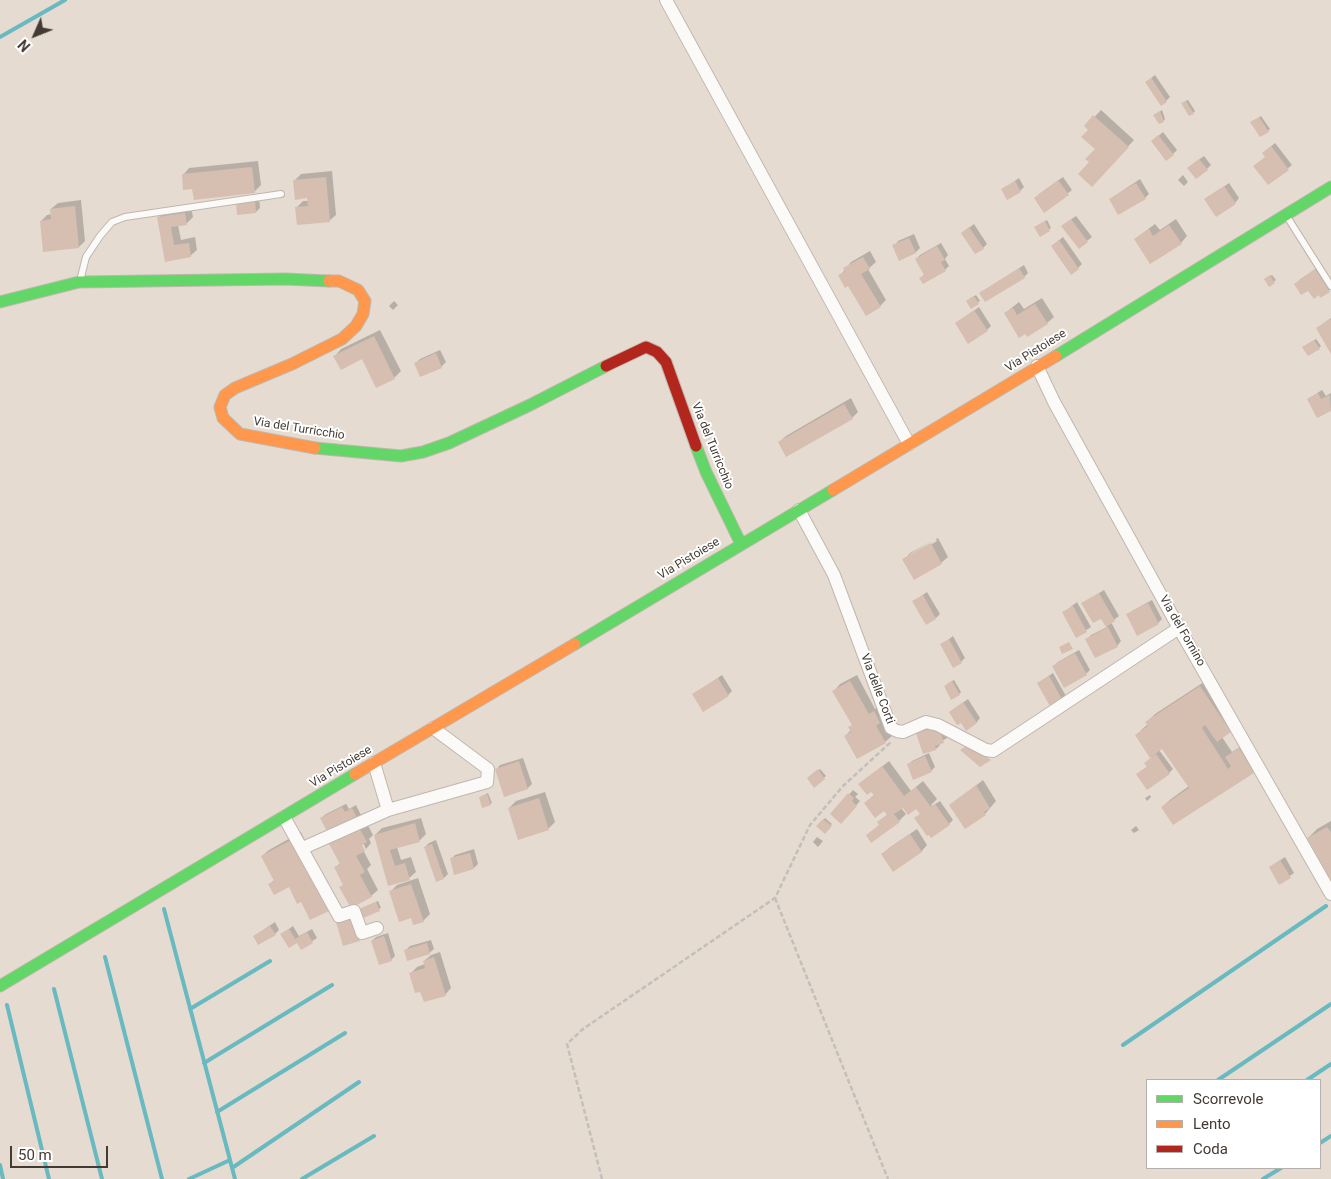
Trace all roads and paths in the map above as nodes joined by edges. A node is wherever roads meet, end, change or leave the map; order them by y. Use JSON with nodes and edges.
{"nodes":[{"id":1,"x":666,"y":0,"type":"edge"},
{"id":2,"x":1331,"y":187,"type":"edge"},
{"id":3,"x":281,"y":194,"type":"dead end"},
{"id":4,"x":1286,"y":214,"type":"junction"},
{"id":5,"x":80,"y":282,"type":"junction"},
{"id":6,"x":1331,"y":286,"type":"edge"},
{"id":7,"x":0,"y":302,"type":"edge"},
{"id":8,"x":1037,"y":366,"type":"junction"},
{"id":9,"x":909,"y":444,"type":"junction"},
{"id":10,"x":799,"y":510,"type":"junction"},
{"id":11,"x":741,"y":544,"type":"junction"},
{"id":12,"x":1179,"y":628,"type":"junction"},
{"id":13,"x":433,"y":728,"type":"junction"},
{"id":14,"x":904,"y":732,"type":"junction"},
{"id":15,"x":374,"y":763,"type":"junction"},
{"id":16,"x":388,"y":810,"type":"junction"},
{"id":17,"x":284,"y":817,"type":"junction"},
{"id":18,"x":302,"y":848,"type":"junction"},
{"id":19,"x":1331,"y":894,"type":"edge"},
{"id":20,"x":775,"y":898,"type":"junction"},
{"id":21,"x":377,"y":928,"type":"dead end"},
{"id":22,"x":0,"y":986,"type":"edge"},
{"id":23,"x":602,"y":1179,"type":"edge"},
{"id":24,"x":888,"y":1179,"type":"edge"}],
"edges":[{"from":1,"to":9,"type":"street"},
{"from":2,"to":4,"type":"main road","name":"Via Pistoiese"},
{"from":3,"to":5,"type":"lane"},
{"from":4,"to":6,"type":"lane"},
{"from":4,"to":8,"type":"main road","name":"Via Pistoiese"},
{"from":5,"to":7,"type":"main road","name":"Via del Turricchio"},
{"from":5,"to":11,"type":"main road","name":"Via del Turricchio"},
{"from":8,"to":9,"type":"main road","name":"Via Pistoiese"},
{"from":8,"to":12,"type":"street","name":"Via del Fornino"},
{"from":9,"to":10,"type":"main road","name":"Via Pistoiese"},
{"from":10,"to":11,"type":"main road","name":"Via Pistoiese"},
{"from":10,"to":14,"type":"street","name":"Via delle Corti"},
{"from":11,"to":13,"type":"main road","name":"Via Pistoiese"},
{"from":12,"to":14,"type":"street","name":"Via delle Corti"},
{"from":12,"to":19,"type":"street","name":"Via del Fornino"},
{"from":13,"to":15,"type":"main road","name":"Via Pistoiese"},
{"from":13,"to":16,"type":"street"},
{"from":14,"to":20,"type":"path"},
{"from":15,"to":16,"type":"street"},
{"from":15,"to":17,"type":"main road","name":"Via Pistoiese"},
{"from":16,"to":18,"type":"street"},
{"from":17,"to":18,"type":"street"},
{"from":17,"to":22,"type":"main road","name":"Via Pistoiese"},
{"from":18,"to":21,"type":"street"},
{"from":20,"to":23,"type":"path"},
{"from":20,"to":24,"type":"path"}]}
